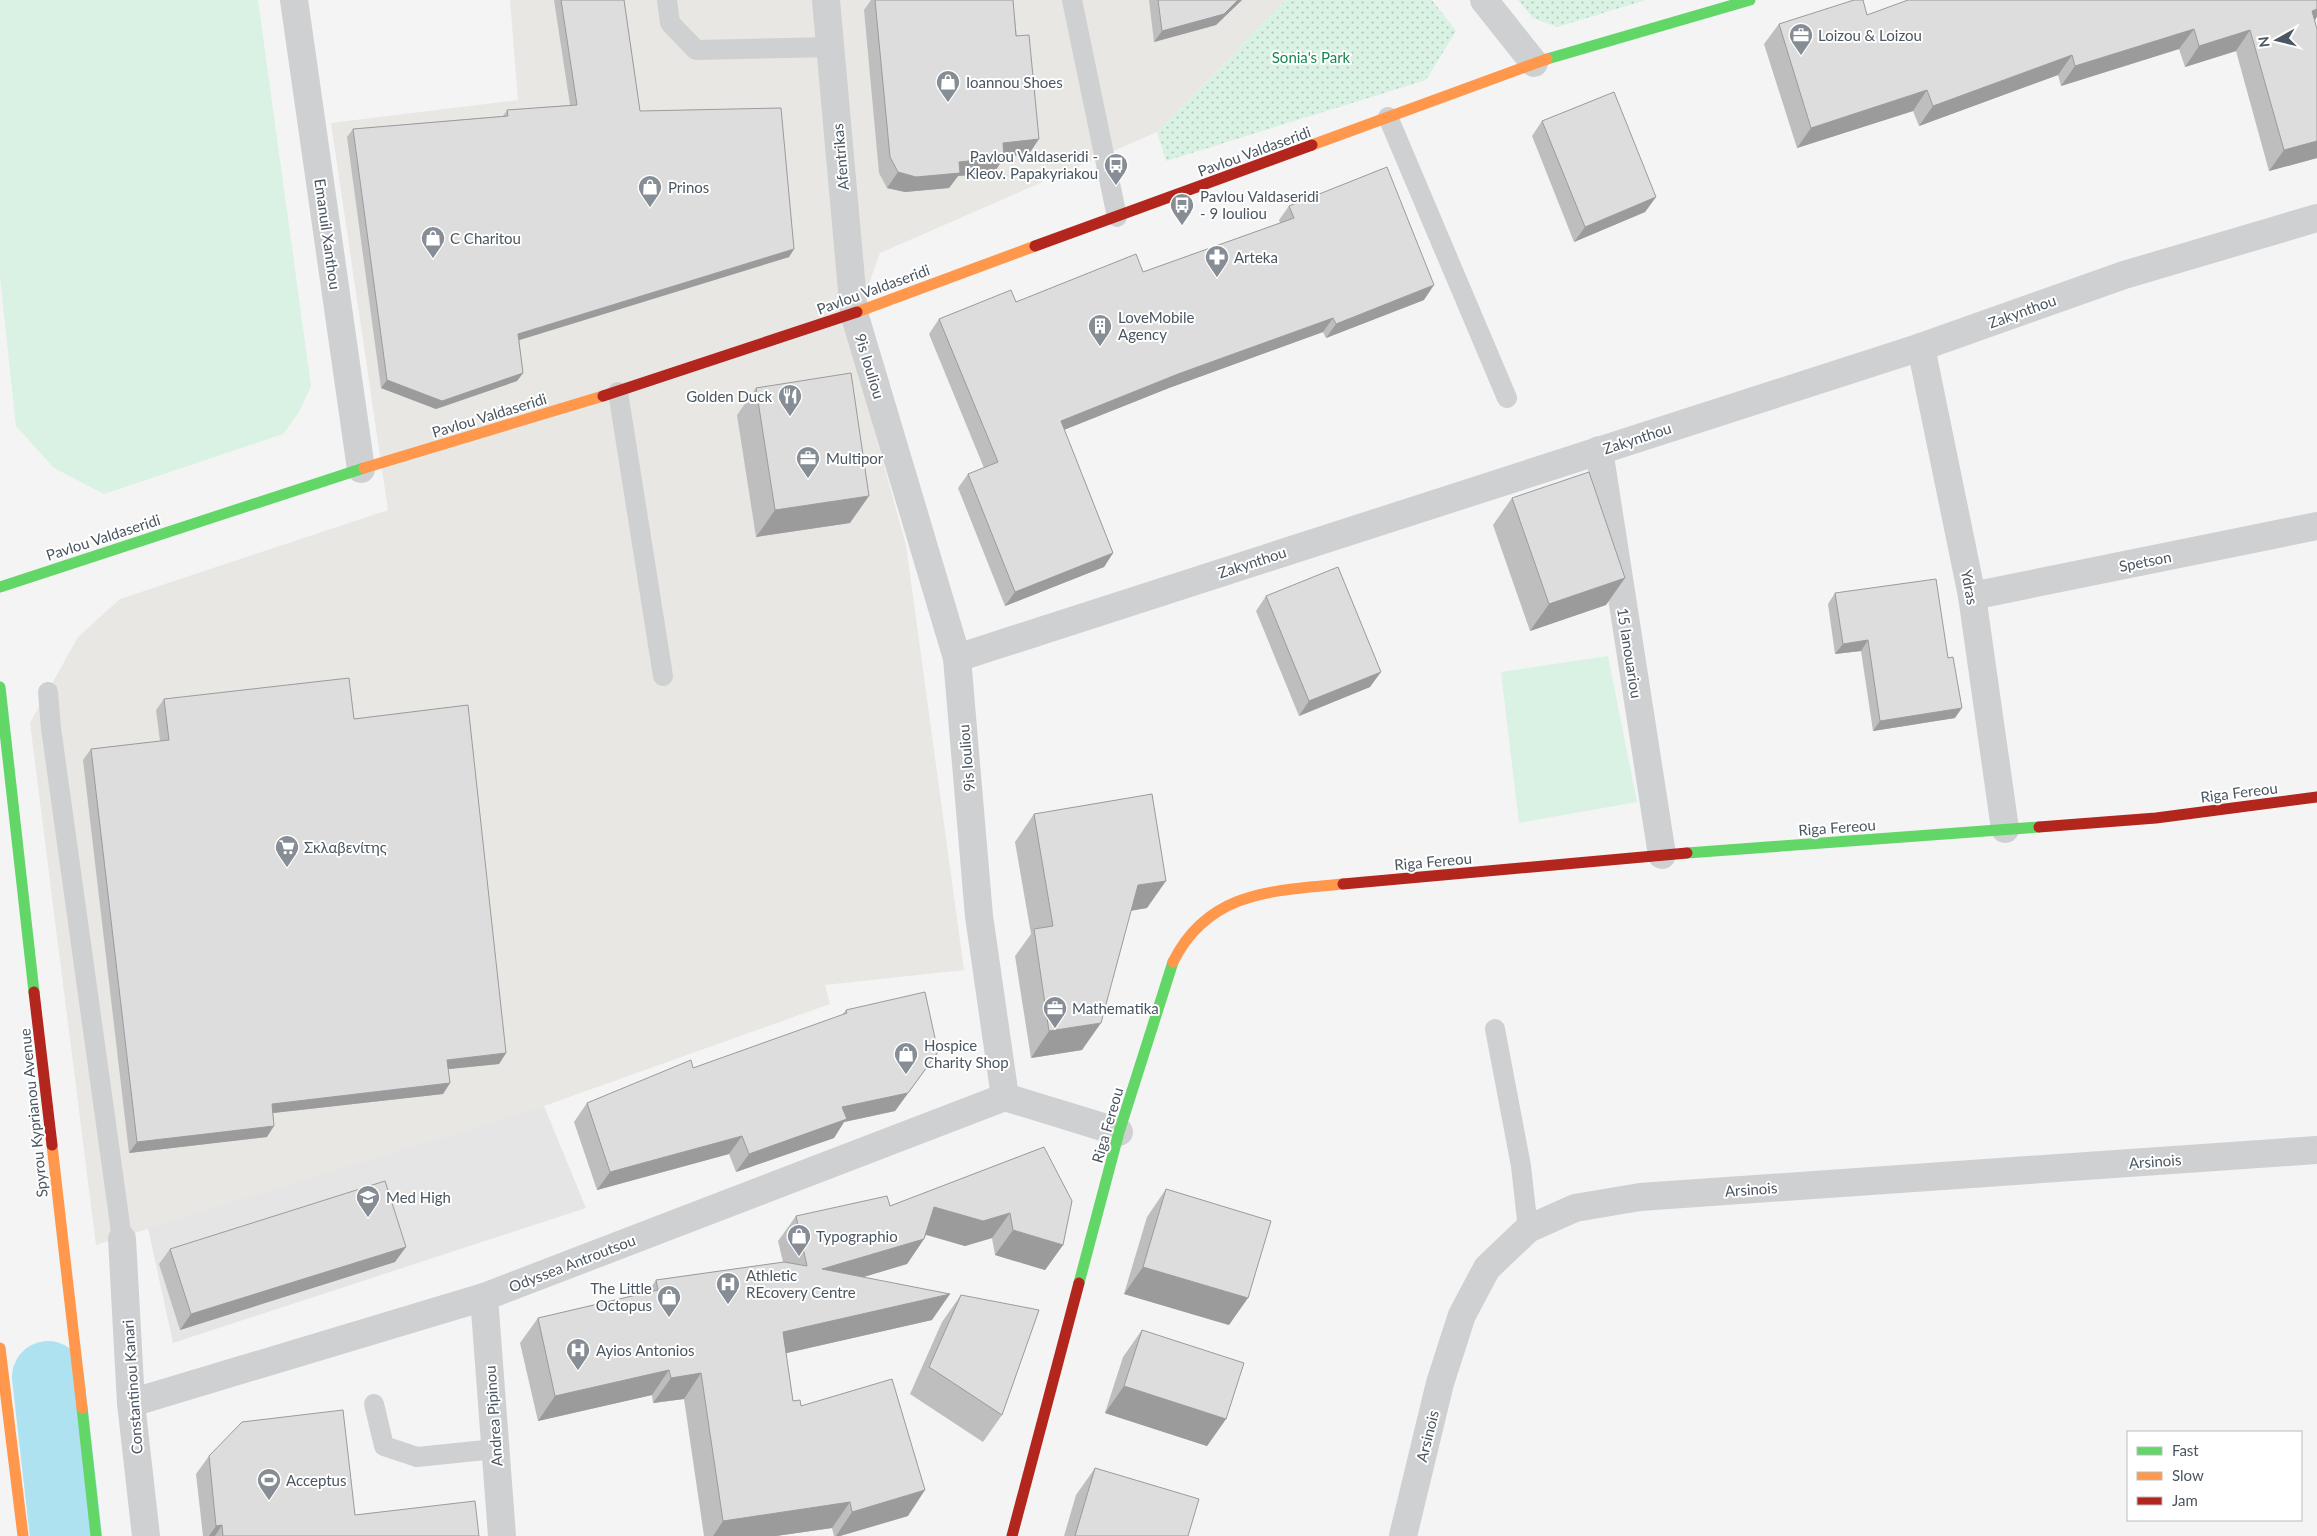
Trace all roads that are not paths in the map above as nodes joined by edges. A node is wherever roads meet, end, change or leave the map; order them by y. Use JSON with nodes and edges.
{"nodes":[{"id":1,"x":294,"y":0,"type":"edge"},
{"id":2,"x":667,"y":0,"type":"edge"},
{"id":3,"x":826,"y":0,"type":"edge"},
{"id":4,"x":1072,"y":0,"type":"edge"},
{"id":5,"x":1484,"y":0,"type":"edge"},
{"id":6,"x":1750,"y":0,"type":"edge"},
{"id":7,"x":830,"y":47,"type":"junction"},
{"id":8,"x":1534,"y":64,"type":"junction"},
{"id":9,"x":1388,"y":117,"type":"junction"},
{"id":10,"x":1117,"y":217,"type":"junction"},
{"id":11,"x":2317,"y":218,"type":"edge"},
{"id":12,"x":854,"y":313,"type":"junction"},
{"id":13,"x":1921,"y":347,"type":"junction"},
{"id":14,"x":618,"y":392,"type":"junction"},
{"id":15,"x":1507,"y":398,"type":"dead end"},
{"id":16,"x":1599,"y":450,"type":"junction"},
{"id":17,"x":361,"y":469,"type":"junction"},
{"id":18,"x":2317,"y":526,"type":"edge"},
{"id":19,"x":0,"y":587,"type":"edge"},
{"id":20,"x":1972,"y":596,"type":"junction"},
{"id":21,"x":957,"y":658,"type":"junction"},
{"id":22,"x":663,"y":676,"type":"dead end"},
{"id":23,"x":0,"y":687,"type":"edge"},
{"id":24,"x":48,"y":692,"type":"dead end"},
{"id":25,"x":2317,"y":797,"type":"edge"},
{"id":26,"x":2005,"y":829,"type":"junction"},
{"id":27,"x":1662,"y":855,"type":"junction"},
{"id":28,"x":1495,"y":1028,"type":"dead end"},
{"id":29,"x":1005,"y":1097,"type":"junction"},
{"id":30,"x":1119,"y":1132,"type":"junction"},
{"id":31,"x":2317,"y":1150,"type":"edge"},
{"id":32,"x":1528,"y":1229,"type":"junction"},
{"id":33,"x":122,"y":1239,"type":"joint"},
{"id":34,"x":484,"y":1297,"type":"junction"},
{"id":35,"x":0,"y":1348,"type":"edge"},
{"id":36,"x":131,"y":1403,"type":"junction"},
{"id":37,"x":374,"y":1404,"type":"dead end"},
{"id":38,"x":495,"y":1449,"type":"junction"},
{"id":39,"x":23,"y":1536,"type":"edge"},
{"id":40,"x":96,"y":1536,"type":"edge"},
{"id":41,"x":146,"y":1536,"type":"edge"},
{"id":42,"x":502,"y":1536,"type":"edge"},
{"id":43,"x":1012,"y":1536,"type":"edge"},
{"id":44,"x":1403,"y":1536,"type":"edge"}],
"edges":[{"from":1,"to":17,"type":"street","name":"Emanuil Xanthou"},
{"from":2,"to":7,"type":"lane"},
{"from":3,"to":7,"type":"street","name":"Afentrikas"},
{"from":4,"to":10,"type":"lane"},
{"from":5,"to":8,"type":"street"},
{"from":6,"to":8,"type":"street","name":"Pavlou Valdaseridi"},
{"from":7,"to":12,"type":"street","name":"Afentrikas"},
{"from":8,"to":9,"type":"street","name":"Pavlou Valdaseridi"},
{"from":9,"to":10,"type":"street","name":"Pavlou Valdaseridi"},
{"from":9,"to":15,"type":"lane"},
{"from":10,"to":12,"type":"street","name":"Pavlou Valdaseridi"},
{"from":11,"to":13,"type":"street","name":"Zakynthou"},
{"from":12,"to":14,"type":"street","name":"Pavlou Valdaseridi"},
{"from":12,"to":21,"type":"street","name":"9is Iouliou"},
{"from":13,"to":16,"type":"street","name":"Zakynthou"},
{"from":13,"to":20,"type":"street","name":"Ydras"},
{"from":14,"to":17,"type":"street","name":"Pavlou Valdaseridi"},
{"from":14,"to":22,"type":"lane"},
{"from":16,"to":21,"type":"street","name":"Zakynthou"},
{"from":16,"to":27,"type":"street","name":"15 Ianouariou"},
{"from":17,"to":19,"type":"street","name":"Pavlou Valdaseridi"},
{"from":18,"to":20,"type":"street","name":"Spetson"},
{"from":20,"to":26,"type":"street","name":"Ydras"},
{"from":21,"to":29,"type":"street","name":"9is Iouliou"},
{"from":23,"to":40,"type":"street","name":"Spyrou Kyprianou Avenue"},
{"from":24,"to":33,"type":"lane"},
{"from":25,"to":26,"type":"street","name":"Riga Fereou"},
{"from":26,"to":27,"type":"street","name":"Riga Fereou"},
{"from":27,"to":30,"type":"street","name":"Riga Fereou"},
{"from":28,"to":32,"type":"lane"},
{"from":29,"to":30,"type":"street"},
{"from":29,"to":34,"type":"street","name":"Odyssea Antroutsou"},
{"from":30,"to":43,"type":"street","name":"Riga Fereou"},
{"from":31,"to":32,"type":"street","name":"Arsinois"},
{"from":32,"to":44,"type":"street","name":"Arsinois"},
{"from":33,"to":36,"type":"street","name":"Constantinou Kanari"},
{"from":34,"to":36,"type":"street","name":"Odyssea Antroutsou"},
{"from":34,"to":38,"type":"street","name":"Andrea Pipinou"},
{"from":35,"to":39,"type":"street"},
{"from":36,"to":41,"type":"street","name":"Constantinou Kanari"},
{"from":37,"to":38,"type":"lane"},
{"from":38,"to":42,"type":"street","name":"Andrea Pipinou"}]}
